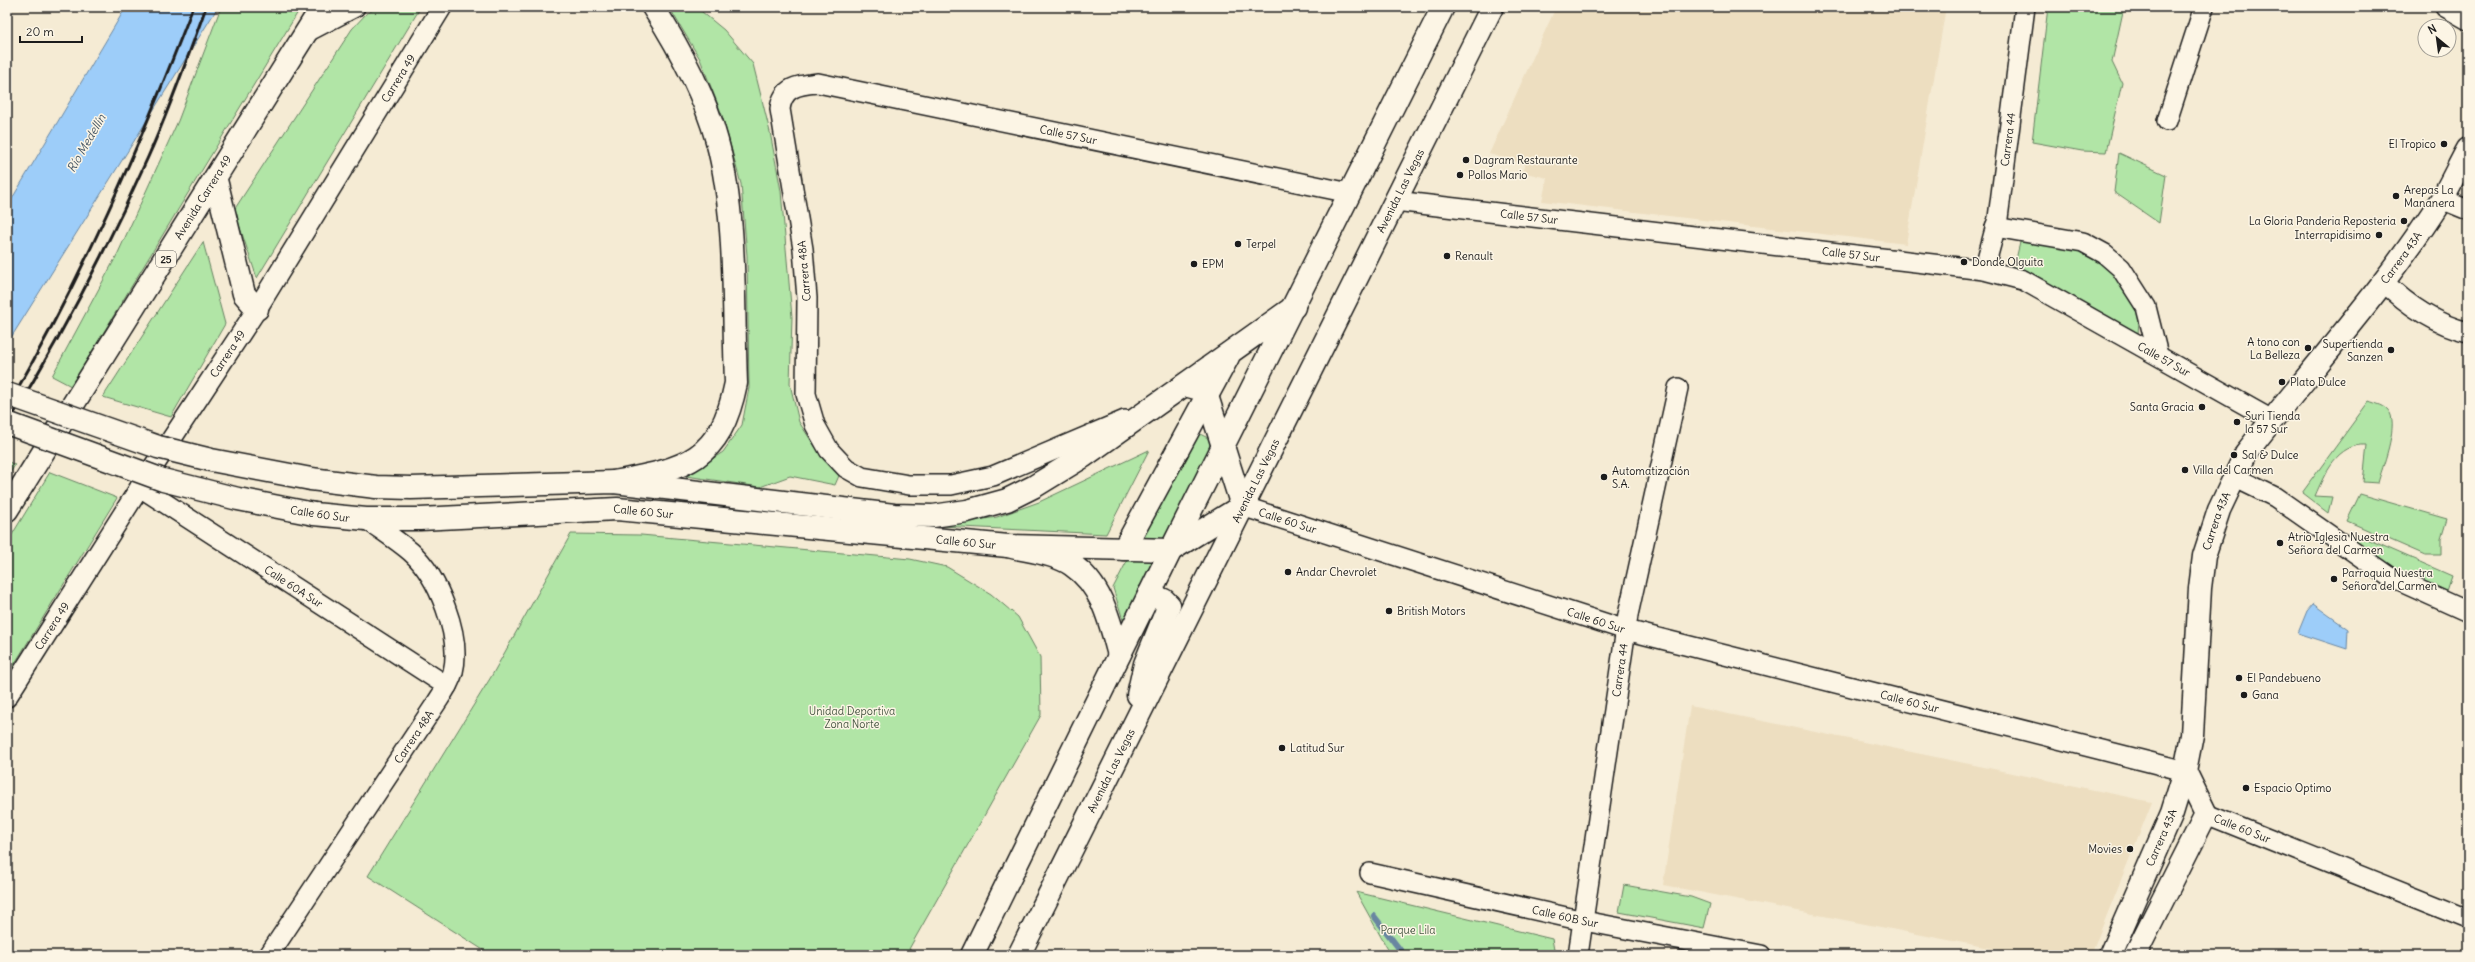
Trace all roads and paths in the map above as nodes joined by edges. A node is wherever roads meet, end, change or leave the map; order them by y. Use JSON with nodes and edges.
{"nodes":[{"id":1,"x":322,"y":7,"type":"edge"},
{"id":2,"x":354,"y":7,"type":"edge"},
{"id":3,"x":442,"y":7,"type":"edge"},
{"id":4,"x":653,"y":7,"type":"edge"},
{"id":5,"x":1443,"y":7,"type":"edge"},
{"id":6,"x":1492,"y":7,"type":"edge"},
{"id":7,"x":2025,"y":7,"type":"edge"},
{"id":8,"x":2204,"y":7,"type":"edge"},
{"id":9,"x":2445,"y":7,"type":"edge"},
{"id":10,"x":2468,"y":20,"type":"edge"},
{"id":11,"x":307,"y":32,"type":"junction"},
{"id":12,"x":788,"y":91,"type":"joint"},
{"id":13,"x":2167,"y":121,"type":"dead end"},
{"id":14,"x":2468,"y":148,"type":"edge"},
{"id":15,"x":216,"y":180,"type":"junction"},
{"id":16,"x":1350,"y":193,"type":"junction"},
{"id":17,"x":2441,"y":199,"type":"junction"},
{"id":18,"x":1395,"y":201,"type":"junction"},
{"id":19,"x":2468,"y":210,"type":"edge"},
{"id":20,"x":1995,"y":227,"type":"junction"},
{"id":21,"x":1984,"y":270,"type":"junction"},
{"id":22,"x":2383,"y":281,"type":"junction"},
{"id":23,"x":1294,"y":307,"type":"junction"},
{"id":24,"x":257,"y":310,"type":"junction"},
{"id":25,"x":2468,"y":332,"type":"edge"},
{"id":26,"x":1231,"y":351,"type":"junction"},
{"id":27,"x":2158,"y":355,"type":"junction"},
{"id":28,"x":1185,"y":384,"type":"junction"},
{"id":29,"x":1678,"y":388,"type":"dead end"},
{"id":30,"x":7,"y":394,"type":"edge"},
{"id":31,"x":1207,"y":396,"type":"junction"},
{"id":32,"x":1148,"y":411,"type":"junction"},
{"id":33,"x":2272,"y":420,"type":"junction"},
{"id":34,"x":7,"y":423,"type":"edge"},
{"id":35,"x":1223,"y":447,"type":"junction"},
{"id":36,"x":2234,"y":477,"type":"junction"},
{"id":37,"x":614,"y":482,"type":"junction"},
{"id":38,"x":140,"y":487,"type":"junction"},
{"id":39,"x":1242,"y":506,"type":"junction"},
{"id":40,"x":7,"y":510,"type":"edge"},
{"id":41,"x":366,"y":519,"type":"junction"},
{"id":42,"x":1008,"y":546,"type":"junction"},
{"id":43,"x":1124,"y":549,"type":"junction"},
{"id":44,"x":1171,"y":550,"type":"junction"},
{"id":45,"x":1149,"y":594,"type":"junction"},
{"id":46,"x":2468,"y":612,"type":"edge"},
{"id":47,"x":1626,"y":630,"type":"junction"},
{"id":48,"x":1119,"y":655,"type":"junction"},
{"id":49,"x":447,"y":686,"type":"junction"},
{"id":50,"x":7,"y":697,"type":"edge"},
{"id":51,"x":1127,"y":737,"type":"junction"},
{"id":52,"x":2185,"y":771,"type":"junction"},
{"id":53,"x":2206,"y":814,"type":"junction"},
{"id":54,"x":1370,"y":873,"type":"dead end"},
{"id":55,"x":2468,"y":919,"type":"edge"},
{"id":56,"x":1584,"y":921,"type":"junction"},
{"id":57,"x":269,"y":955,"type":"edge"},
{"id":58,"x":972,"y":955,"type":"edge"},
{"id":59,"x":1019,"y":955,"type":"edge"},
{"id":60,"x":1578,"y":955,"type":"edge"},
{"id":61,"x":1761,"y":955,"type":"edge"},
{"id":62,"x":2110,"y":955,"type":"edge"},
{"id":63,"x":2135,"y":955,"type":"edge"}],
"edges":[{"from":1,"to":11,"type":"main road","name":"Avenida Carrera 49","number":"25"},
{"from":2,"to":11,"type":"street"},
{"from":3,"to":24,"type":"street","name":"Carrera 49"},
{"from":4,"to":37,"type":"main road"},
{"from":5,"to":16,"type":"main road"},
{"from":6,"to":18,"type":"main road","name":"Avenida Las Vegas"},
{"from":7,"to":20,"type":"street","name":"Carrera 44"},
{"from":8,"to":13,"type":"street"},
{"from":9,"to":10,"type":"street"},
{"from":11,"to":15,"type":"main road","name":"Avenida Carrera 49","number":"25"},
{"from":12,"to":16,"type":"street","name":"Calle 57 Sur"},
{"from":12,"to":32,"type":"street","name":"Carrera 48A"},
{"from":14,"to":17,"type":"main road","name":"Carrera 43A"},
{"from":15,"to":24,"type":"main road"},
{"from":15,"to":40,"type":"main road","name":"Avenida Carrera 49","number":"25"},
{"from":16,"to":23,"type":"main road"},
{"from":17,"to":19,"type":"street"},
{"from":17,"to":22,"type":"main road","name":"Carrera 43A"},
{"from":18,"to":21,"type":"street","name":"Calle 57 Sur"},
{"from":18,"to":39,"type":"main road","name":"Avenida Las Vegas"},
{"from":20,"to":21,"type":"street","name":"Carrera 44"},
{"from":20,"to":27,"type":"street"},
{"from":21,"to":27,"type":"street","name":"Calle 57 Sur"},
{"from":22,"to":25,"type":"street"},
{"from":22,"to":33,"type":"main road","name":"Carrera 43A"},
{"from":23,"to":26,"type":"main road"},
{"from":23,"to":35,"type":"main road"},
{"from":24,"to":38,"type":"street","name":"Carrera 49"},
{"from":26,"to":28,"type":"main road"},
{"from":26,"to":31,"type":"main road"},
{"from":27,"to":33,"type":"street","name":"Calle 57 Sur"},
{"from":28,"to":31,"type":"main road"},
{"from":28,"to":32,"type":"main road"},
{"from":29,"to":47,"type":"street","name":"Carrera 44"},
{"from":30,"to":37,"type":"main road","bridge":true},
{"from":31,"to":35,"type":"main road"},
{"from":31,"to":43,"type":"main road"},
{"from":32,"to":37,"type":"main road"},
{"from":33,"to":36,"type":"main road","name":"Carrera 43A"},
{"from":34,"to":41,"type":"main road","name":"Calle 60 Sur","bridge":true},
{"from":35,"to":39,"type":"main road"},
{"from":35,"to":44,"type":"main road"},
{"from":36,"to":46,"type":"street"},
{"from":36,"to":52,"type":"main road","name":"Carrera 43A"},
{"from":38,"to":49,"type":"street","name":"Calle 60A Sur"},
{"from":38,"to":50,"type":"street","name":"Carrera 49"},
{"from":39,"to":44,"type":"main road"},
{"from":39,"to":47,"type":"street","name":"Calle 60 Sur"},
{"from":39,"to":51,"type":"main road","name":"Avenida Las Vegas"},
{"from":41,"to":42,"type":"main road","name":"Calle 60 Sur"},
{"from":41,"to":49,"type":"street","name":"Carrera 48A"},
{"from":42,"to":43,"type":"main road","name":"Calle 60 Sur"},
{"from":42,"to":48,"type":"main road"},
{"from":43,"to":44,"type":"main road","name":"Calle 60 Sur"},
{"from":44,"to":45,"type":"main road"},
{"from":45,"to":48,"type":"main road"},
{"from":45,"to":51,"type":"main road"},
{"from":47,"to":52,"type":"street","name":"Calle 60 Sur"},
{"from":47,"to":56,"type":"street","name":"Carrera 44"},
{"from":48,"to":58,"type":"main road"},
{"from":49,"to":57,"type":"street","name":"Carrera 48A"},
{"from":51,"to":59,"type":"main road","name":"Avenida Las Vegas"},
{"from":52,"to":53,"type":"main road","name":"Calle 60 Sur"},
{"from":52,"to":62,"type":"main road","name":"Carrera 43A"},
{"from":53,"to":55,"type":"street","name":"Calle 60 Sur"},
{"from":53,"to":63,"type":"main road"},
{"from":54,"to":56,"type":"street","name":"Calle 60B Sur"},
{"from":56,"to":60,"type":"street","name":"Carrera 44"},
{"from":56,"to":61,"type":"street","name":"Calle 60B Sur"}]}
